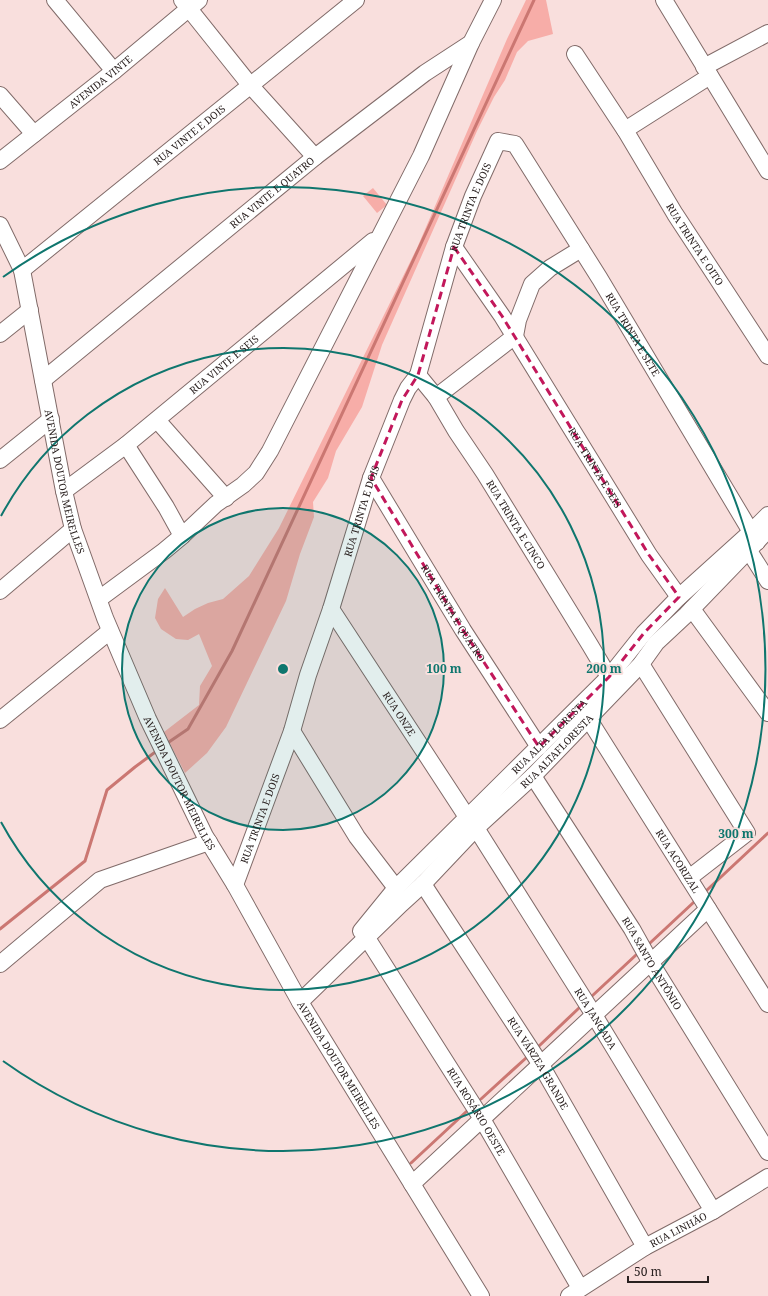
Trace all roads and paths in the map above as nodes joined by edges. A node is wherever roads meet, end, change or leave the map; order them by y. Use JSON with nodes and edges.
{"nodes":[{"id":1,"x":55,"y":0,"type":"edge"},
{"id":2,"x":356,"y":0,"type":"edge"},
{"id":3,"x":492,"y":0,"type":"edge"},
{"id":4,"x":664,"y":0,"type":"edge"},
{"id":5,"x":190,"y":3,"type":"edge"},
{"id":6,"x":768,"y":33,"type":"edge"},
{"id":7,"x":471,"y":43,"type":"junction"},
{"id":8,"x":575,"y":54,"type":"dead end"},
{"id":9,"x":114,"y":71,"type":"junction"},
{"id":10,"x":707,"y":71,"type":"junction"},
{"id":11,"x":250,"y":85,"type":"junction"},
{"id":12,"x":0,"y":95,"type":"edge"},
{"id":13,"x":625,"y":130,"type":"junction"},
{"id":14,"x":34,"y":134,"type":"junction"},
{"id":15,"x":498,"y":141,"type":"joint"},
{"id":16,"x":315,"y":157,"type":"junction"},
{"id":17,"x":0,"y":161,"type":"edge"},
{"id":18,"x":768,"y":171,"type":"edge"},
{"id":19,"x":0,"y":225,"type":"edge"},
{"id":20,"x":380,"y":235,"type":"junction"},
{"id":21,"x":454,"y":246,"type":"junction"},
{"id":22,"x":581,"y":249,"type":"junction"},
{"id":23,"x":22,"y":270,"type":"junction"},
{"id":24,"x":30,"y":310,"type":"junction"},
{"id":25,"x":0,"y":334,"type":"edge"},
{"id":26,"x":515,"y":336,"type":"junction"},
{"id":27,"x":768,"y":356,"type":"edge"},
{"id":28,"x":418,"y":375,"type":"junction"},
{"id":29,"x":43,"y":380,"type":"junction"},
{"id":30,"x":436,"y":397,"type":"junction"},
{"id":31,"x":51,"y":419,"type":"junction"},
{"id":32,"x":157,"y":420,"type":"junction"},
{"id":33,"x":126,"y":446,"type":"junction"},
{"id":34,"x":0,"y":460,"type":"edge"},
{"id":35,"x":371,"y":478,"type":"junction"},
{"id":36,"x":64,"y":491,"type":"junction"},
{"id":37,"x":226,"y":498,"type":"junction"},
{"id":38,"x":768,"y":515,"type":"edge"},
{"id":39,"x":73,"y":529,"type":"junction"},
{"id":40,"x":182,"y":536,"type":"junction"},
{"id":41,"x":756,"y":539,"type":"edge"},
{"id":42,"x":768,"y":581,"type":"edge"},
{"id":43,"x":0,"y":591,"type":"edge"},
{"id":44,"x":679,"y":598,"type":"junction"},
{"id":45,"x":99,"y":599,"type":"junction"},
{"id":46,"x":331,"y":609,"type":"junction"},
{"id":47,"x":692,"y":609,"type":"junction"},
{"id":48,"x":110,"y":631,"type":"junction"},
{"id":49,"x":650,"y":638,"type":"junction"},
{"id":50,"x":641,"y":664,"type":"junction"},
{"id":51,"x":609,"y":677,"type":"junction"},
{"id":52,"x":768,"y":713,"type":"edge"},
{"id":53,"x":588,"y":718,"type":"junction"},
{"id":54,"x":0,"y":720,"type":"edge"},
{"id":55,"x":292,"y":731,"type":"junction"},
{"id":56,"x":539,"y":747,"type":"junction"},
{"id":57,"x":533,"y":776,"type":"junction"},
{"id":58,"x":471,"y":823,"type":"junction"},
{"id":59,"x":209,"y":842,"type":"junction"},
{"id":60,"x":689,"y":878,"type":"junction"},
{"id":61,"x":423,"y":884,"type":"junction"},
{"id":62,"x":235,"y":885,"type":"junction"},
{"id":63,"x":396,"y":888,"type":"junction"},
{"id":64,"x":708,"y":909,"type":"junction"},
{"id":65,"x":367,"y":938,"type":"junction"},
{"id":66,"x":651,"y":963,"type":"junction"},
{"id":67,"x":0,"y":964,"type":"edge"},
{"id":68,"x":338,"y":965,"type":"junction"},
{"id":69,"x":300,"y":1002,"type":"junction"},
{"id":70,"x":768,"y":1004,"type":"edge"},
{"id":71,"x":594,"y":1015,"type":"junction"},
{"id":72,"x":541,"y":1064,"type":"junction"},
{"id":73,"x":482,"y":1119,"type":"junction"},
{"id":74,"x":768,"y":1152,"type":"edge"},
{"id":75,"x":768,"y":1177,"type":"edge"},
{"id":76,"x":412,"y":1184,"type":"junction"},
{"id":77,"x":713,"y":1211,"type":"junction"},
{"id":78,"x":645,"y":1247,"type":"junction"},
{"id":79,"x":574,"y":1292,"type":"edge"},
{"id":80,"x":479,"y":1295,"type":"edge"}],
"edges":[{"from":1,"to":9,"type":"street"},
{"from":2,"to":11,"type":"street","name":"RUA VINTE E DOIS"},
{"from":3,"to":7,"type":"street"},
{"from":4,"to":10,"type":"street"},
{"from":5,"to":9,"type":"street","name":"AVENIDA VINTE"},
{"from":5,"to":11,"type":"street"},
{"from":6,"to":10,"type":"street"},
{"from":7,"to":16,"type":"street","name":"RUA VINTE E QUATRO"},
{"from":7,"to":20,"type":"street"},
{"from":8,"to":13,"type":"street","name":"RUA TRINTA E OITO"},
{"from":9,"to":14,"type":"street","name":"AVENIDA VINTE"},
{"from":10,"to":13,"type":"street"},
{"from":10,"to":18,"type":"street"},
{"from":11,"to":16,"type":"street"},
{"from":11,"to":23,"type":"street","name":"RUA VINTE E DOIS"},
{"from":12,"to":14,"type":"street"},
{"from":13,"to":27,"type":"street","name":"RUA TRINTA E OITO"},
{"from":14,"to":17,"type":"street","name":"AVENIDA VINTE"},
{"from":15,"to":21,"type":"street","name":"RUA TRINTA E DOIS"},
{"from":15,"to":22,"type":"street","name":"RUA TRINTA E SETE"},
{"from":16,"to":29,"type":"street","name":"RUA VINTE E QUATRO"},
{"from":19,"to":23,"type":"street","name":"AVENIDA DOUTOR MEIRELLES"},
{"from":20,"to":32,"type":"street","name":"RUA VINTE E SEIS"},
{"from":20,"to":37,"type":"street"},
{"from":21,"to":26,"type":"street"},
{"from":21,"to":28,"type":"street","name":"RUA TRINTA E DOIS"},
{"from":22,"to":26,"type":"street"},
{"from":22,"to":41,"type":"street","name":"RUA TRINTA E SETE"},
{"from":23,"to":24,"type":"street","name":"AVENIDA DOUTOR MEIRELLES"},
{"from":24,"to":25,"type":"street"},
{"from":24,"to":29,"type":"street","name":"AVENIDA DOUTOR MEIRELLES"},
{"from":26,"to":30,"type":"street"},
{"from":26,"to":44,"type":"street","name":"RUA TRINTA E SEIS"},
{"from":28,"to":30,"type":"street","name":"RUA TRINTA E CINCO"},
{"from":28,"to":35,"type":"street","name":"RUA TRINTA E DOIS"},
{"from":29,"to":31,"type":"street","name":"AVENIDA DOUTOR MEIRELLES"},
{"from":30,"to":51,"type":"street","name":"RUA TRINTA E CINCO"},
{"from":31,"to":34,"type":"street"},
{"from":31,"to":36,"type":"street","name":"AVENIDA DOUTOR MEIRELLES"},
{"from":32,"to":33,"type":"street","name":"RUA VINTE E SEIS"},
{"from":32,"to":37,"type":"street"},
{"from":33,"to":36,"type":"street","name":"RUA VINTE E SEIS"},
{"from":33,"to":40,"type":"street"},
{"from":35,"to":46,"type":"street","name":"RUA TRINTA E DOIS"},
{"from":35,"to":56,"type":"street","name":"RUA TRINTA E QUATRO"},
{"from":36,"to":39,"type":"street","name":"AVENIDA DOUTOR MEIRELLES"},
{"from":37,"to":40,"type":"street"},
{"from":38,"to":41,"type":"street","name":"RUA ALTA FLORESTA"},
{"from":39,"to":43,"type":"street"},
{"from":39,"to":45,"type":"street","name":"AVENIDA DOUTOR MEIRELLES"},
{"from":40,"to":45,"type":"street"},
{"from":41,"to":42,"type":"street","name":"RUA TRINTA E SETE"},
{"from":41,"to":44,"type":"street","name":"RUA ALTA FLORESTA"},
{"from":41,"to":47,"type":"street","name":"RUA ALTAFLORESTA"},
{"from":44,"to":49,"type":"street","name":"RUA ALTA FLORESTA"},
{"from":45,"to":48,"type":"street","name":"AVENIDA DOUTOR MEIRELLES"},
{"from":46,"to":55,"type":"street","name":"RUA TRINTA E DOIS"},
{"from":46,"to":58,"type":"street","name":"RUA ONZE"},
{"from":47,"to":49,"type":"street","name":"RUA ALTAFLORESTA"},
{"from":47,"to":52,"type":"street"},
{"from":48,"to":54,"type":"street"},
{"from":48,"to":59,"type":"street","name":"AVENIDA DOUTOR MEIRELLES"},
{"from":49,"to":50,"type":"street","name":"RUA ALTAFLORESTA"},
{"from":49,"to":51,"type":"street","name":"RUA ALTA FLORESTA"},
{"from":50,"to":53,"type":"street","name":"RUA ALTAFLORESTA"},
{"from":50,"to":60,"type":"street"},
{"from":51,"to":56,"type":"street","name":"RUA ALTA FLORESTA"},
{"from":53,"to":57,"type":"street","name":"RUA ALTAFLORESTA"},
{"from":53,"to":60,"type":"street","name":"RUA ACORIZAL"},
{"from":55,"to":62,"type":"street","name":"RUA TRINTA E DOIS"},
{"from":55,"to":63,"type":"street"},
{"from":56,"to":58,"type":"street","name":"RUA ALTA FLORESTA"},
{"from":57,"to":58,"type":"street","name":"RUA ALTAFLORESTA"},
{"from":57,"to":66,"type":"street","name":"RUA SANTO ANTÔNIO"},
{"from":58,"to":61,"type":"street","name":"RUA ALTAFLORESTA"},
{"from":58,"to":63,"type":"street","name":"RUA ALTA FLORESTA"},
{"from":58,"to":71,"type":"street","name":"RUA JANGADA"},
{"from":59,"to":62,"type":"street","name":"AVENIDA DOUTOR MEIRELLES"},
{"from":59,"to":67,"type":"street"},
{"from":60,"to":64,"type":"street","name":"RUA ACORIZAL"},
{"from":61,"to":65,"type":"street","name":"RUA ALTAFLORESTA"},
{"from":61,"to":72,"type":"street","name":"RUA VÁRZEA GRANDE"},
{"from":62,"to":69,"type":"street","name":"AVENIDA DOUTOR MEIRELLES"},
{"from":63,"to":68,"type":"street","name":"RUA ALTA FLORESTA"},
{"from":64,"to":66,"type":"street"},
{"from":64,"to":70,"type":"street","name":"RUA ACORIZAL"},
{"from":65,"to":68,"type":"street","name":"RUA ALTAFLORESTA"},
{"from":65,"to":73,"type":"street","name":"RUA ROSÁRIO OESTE"},
{"from":66,"to":71,"type":"street"},
{"from":66,"to":74,"type":"street","name":"RUA SANTO ANTÔNIO"},
{"from":68,"to":69,"type":"street"},
{"from":69,"to":76,"type":"street","name":"AVENIDA DOUTOR MEIRELLES"},
{"from":71,"to":72,"type":"street"},
{"from":71,"to":77,"type":"street","name":"RUA JANGADA"},
{"from":72,"to":73,"type":"street"},
{"from":72,"to":78,"type":"street","name":"RUA VÁRZEA GRANDE"},
{"from":73,"to":76,"type":"street"},
{"from":73,"to":79,"type":"street","name":"RUA ROSÁRIO OESTE"},
{"from":75,"to":77,"type":"street","name":"RUA LINHÃO"},
{"from":76,"to":80,"type":"street","name":"AVENIDA DOUTOR MEIRELLES"},
{"from":77,"to":78,"type":"street","name":"RUA LINHÃO"},
{"from":78,"to":79,"type":"street","name":"RUA LINHÃO"}]}
